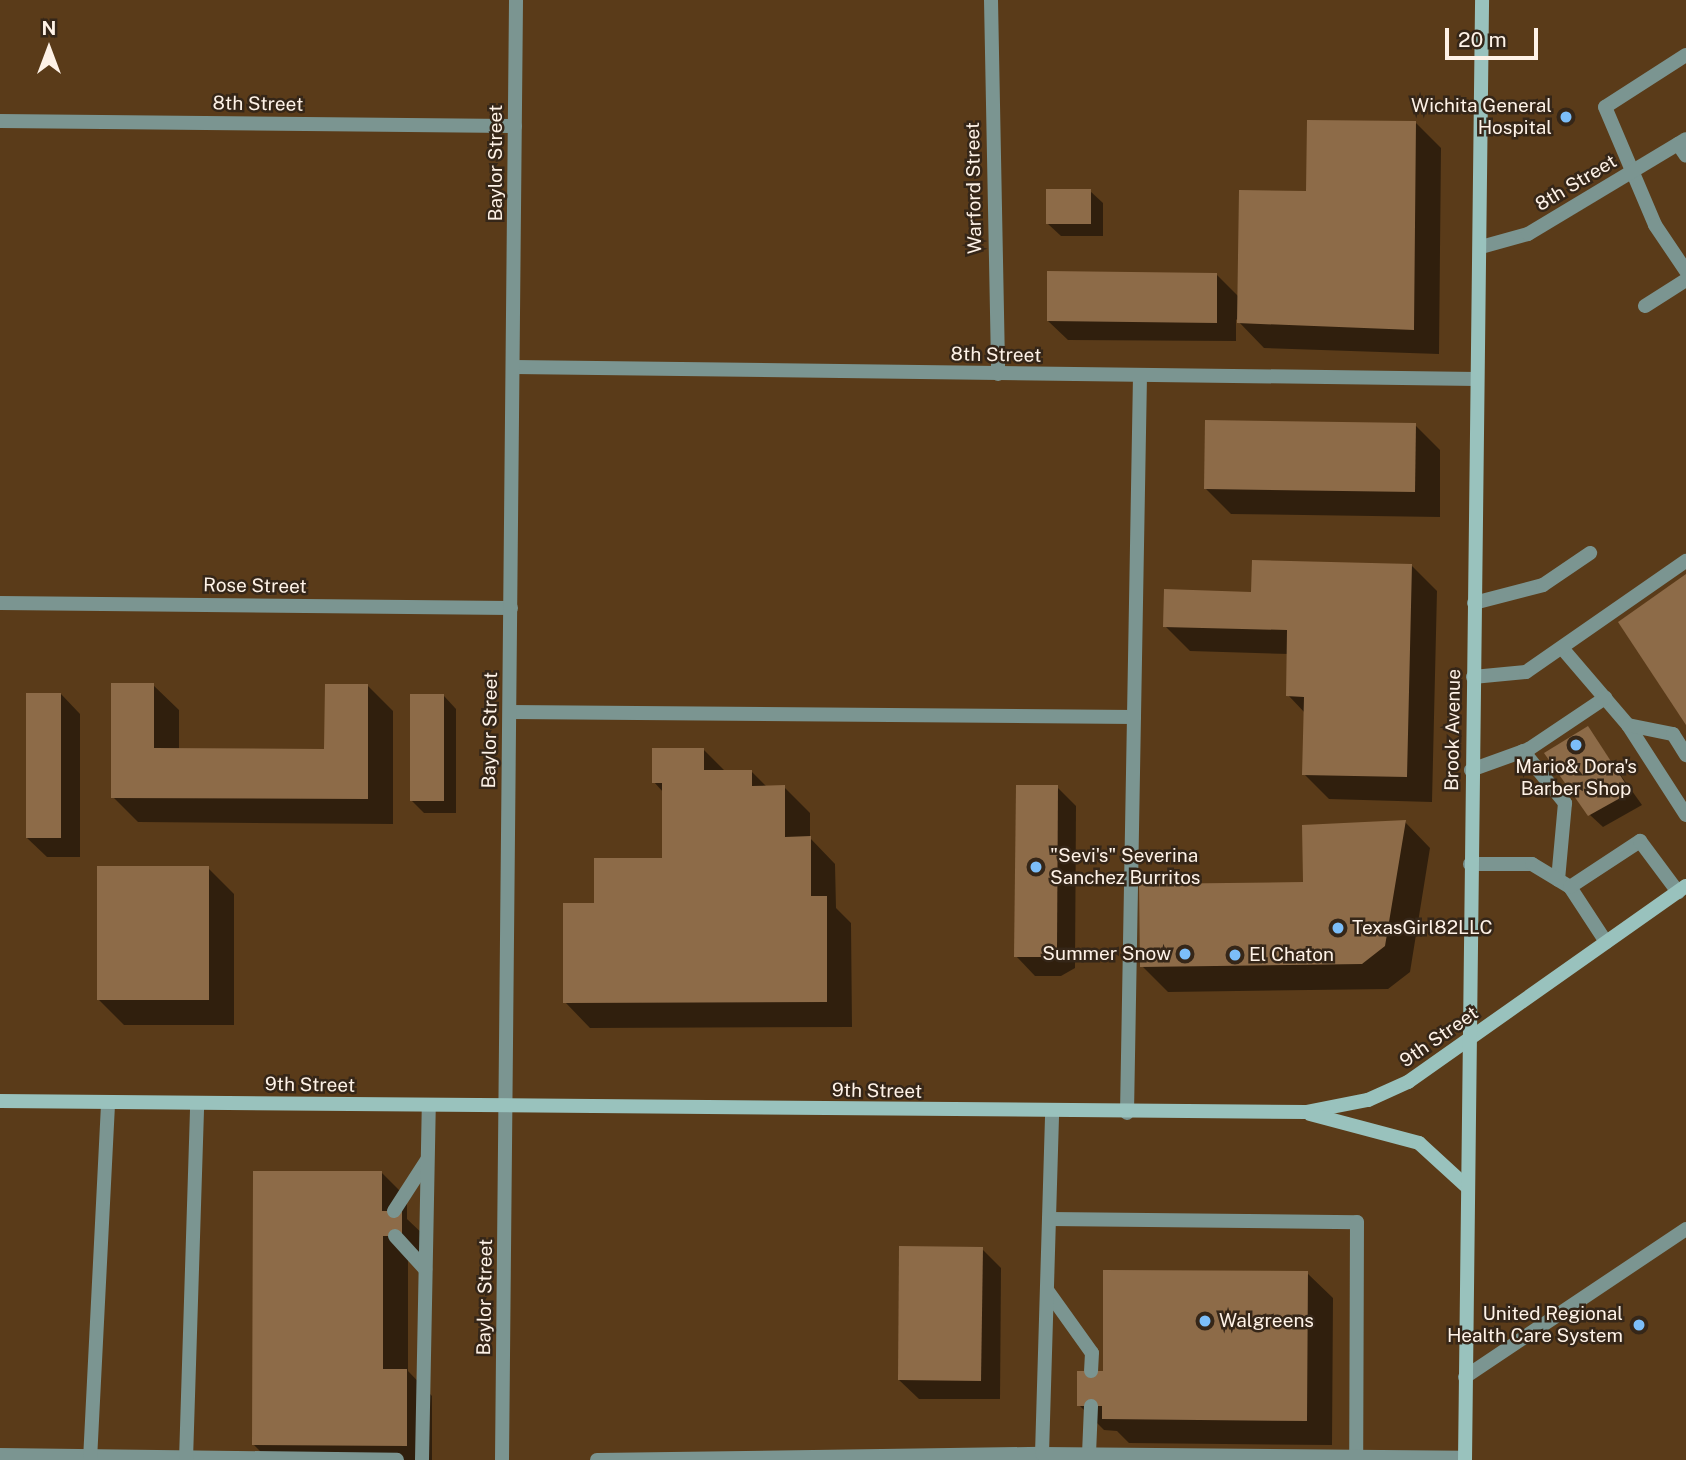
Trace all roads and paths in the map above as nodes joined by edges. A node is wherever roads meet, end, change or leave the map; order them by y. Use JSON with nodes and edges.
{"nodes":[{"id":1,"x":516,"y":0,"type":"edge"},
{"id":2,"x":991,"y":0,"type":"edge"},
{"id":3,"x":1482,"y":0,"type":"edge"},
{"id":4,"x":1686,"y":55,"type":"edge"},
{"id":5,"x":0,"y":121,"type":"edge"},
{"id":6,"x":515,"y":126,"type":"junction"},
{"id":7,"x":1683,"y":146,"type":"edge"},
{"id":8,"x":1633,"y":171,"type":"junction"},
{"id":9,"x":1480,"y":247,"type":"junction"},
{"id":10,"x":1686,"y":271,"type":"edge"},
{"id":11,"x":1686,"y":280,"type":"edge"},
{"id":12,"x":1645,"y":306,"type":"dead end"},
{"id":13,"x":514,"y":367,"type":"junction"},
{"id":14,"x":998,"y":374,"type":"junction"},
{"id":15,"x":1140,"y":376,"type":"junction"},
{"id":16,"x":1477,"y":379,"type":"junction"},
{"id":17,"x":1590,"y":553,"type":"dead end"},
{"id":18,"x":1686,"y":561,"type":"edge"},
{"id":19,"x":0,"y":603,"type":"edge"},
{"id":20,"x":1474,"y":603,"type":"junction"},
{"id":21,"x":511,"y":608,"type":"junction"},
{"id":22,"x":1562,"y":648,"type":"junction"},
{"id":23,"x":1473,"y":677,"type":"junction"},
{"id":24,"x":1605,"y":698,"type":"junction"},
{"id":25,"x":510,"y":712,"type":"junction"},
{"id":26,"x":1134,"y":717,"type":"junction"},
{"id":27,"x":1628,"y":724,"type":"junction"},
{"id":28,"x":1523,"y":751,"type":"junction"},
{"id":29,"x":1686,"y":755,"type":"edge"},
{"id":30,"x":1472,"y":770,"type":"junction"},
{"id":31,"x":1686,"y":815,"type":"edge"},
{"id":32,"x":1470,"y":864,"type":"junction"},
{"id":33,"x":1564,"y":883,"type":"junction"},
{"id":34,"x":1682,"y":889,"type":"edge"},
{"id":35,"x":1606,"y":942,"type":"junction"},
{"id":36,"x":1468,"y":1040,"type":"junction"},
{"id":37,"x":0,"y":1101,"type":"edge"},
{"id":38,"x":108,"y":1102,"type":"junction"},
{"id":39,"x":197,"y":1103,"type":"junction"},
{"id":40,"x":429,"y":1106,"type":"junction"},
{"id":41,"x":506,"y":1106,"type":"junction"},
{"id":42,"x":1052,"y":1112,"type":"junction"},
{"id":43,"x":1306,"y":1112,"type":"junction"},
{"id":44,"x":1127,"y":1113,"type":"junction"},
{"id":45,"x":428,"y":1159,"type":"junction"},
{"id":46,"x":1467,"y":1187,"type":"junction"},
{"id":47,"x":394,"y":1211,"type":"dead end"},
{"id":48,"x":1049,"y":1219,"type":"junction"},
{"id":49,"x":1686,"y":1229,"type":"edge"},
{"id":50,"x":394,"y":1236,"type":"dead end"},
{"id":51,"x":425,"y":1269,"type":"junction"},
{"id":52,"x":1047,"y":1290,"type":"junction"},
{"id":53,"x":1091,"y":1371,"type":"dead end"},
{"id":54,"x":1465,"y":1377,"type":"junction"},
{"id":55,"x":1091,"y":1406,"type":"dead end"},
{"id":56,"x":1042,"y":1454,"type":"junction"},
{"id":57,"x":1089,"y":1454,"type":"junction"},
{"id":58,"x":0,"y":1455,"type":"edge"},
{"id":59,"x":90,"y":1458,"type":"edge"},
{"id":60,"x":1356,"y":1458,"type":"junction"},
{"id":61,"x":186,"y":1459,"type":"edge"},
{"id":62,"x":1465,"y":1459,"type":"edge"},
{"id":63,"x":397,"y":1460,"type":"edge"},
{"id":64,"x":422,"y":1460,"type":"edge"},
{"id":65,"x":502,"y":1460,"type":"edge"},
{"id":66,"x":597,"y":1460,"type":"edge"}],
"edges":[{"from":1,"to":6,"type":"street","name":"Baylor Street"},
{"from":2,"to":14,"type":"street","name":"Warford Street"},
{"from":3,"to":9,"type":"street","name":"Brook Avenue"},
{"from":4,"to":8,"type":"street"},
{"from":5,"to":6,"type":"street","name":"8th Street"},
{"from":6,"to":13,"type":"street","name":"Baylor Street"},
{"from":7,"to":8,"type":"street","name":"8th Street"},
{"from":8,"to":9,"type":"street","name":"8th Street"},
{"from":8,"to":10,"type":"street"},
{"from":9,"to":16,"type":"street","name":"Brook Avenue"},
{"from":11,"to":12,"type":"street"},
{"from":13,"to":14,"type":"street","name":"8th Street"},
{"from":13,"to":21,"type":"street","name":"Baylor Street"},
{"from":14,"to":15,"type":"street","name":"8th Street"},
{"from":15,"to":16,"type":"street","name":"8th Street"},
{"from":15,"to":26,"type":"street"},
{"from":16,"to":20,"type":"street","name":"Brook Avenue"},
{"from":17,"to":20,"type":"street"},
{"from":18,"to":22,"type":"street"},
{"from":19,"to":21,"type":"street","name":"Rose Street"},
{"from":20,"to":23,"type":"street","name":"Brook Avenue"},
{"from":21,"to":25,"type":"street","name":"Baylor Street"},
{"from":22,"to":23,"type":"street"},
{"from":22,"to":24,"type":"street"},
{"from":23,"to":30,"type":"street","name":"Brook Avenue"},
{"from":24,"to":27,"type":"street"},
{"from":24,"to":28,"type":"street"},
{"from":25,"to":26,"type":"street"},
{"from":25,"to":41,"type":"street","name":"Baylor Street"},
{"from":26,"to":44,"type":"street"},
{"from":27,"to":29,"type":"street"},
{"from":27,"to":31,"type":"street"},
{"from":28,"to":30,"type":"street"},
{"from":28,"to":33,"type":"street"},
{"from":30,"to":32,"type":"street","name":"Brook Avenue"},
{"from":32,"to":33,"type":"street"},
{"from":32,"to":36,"type":"street","name":"Brook Avenue"},
{"from":33,"to":34,"type":"street"},
{"from":33,"to":35,"type":"street"},
{"from":34,"to":35,"type":"street","name":"9th Street"},
{"from":35,"to":36,"type":"street","name":"9th Street"},
{"from":36,"to":43,"type":"street","name":"9th Street"},
{"from":36,"to":46,"type":"street","name":"Brook Avenue"},
{"from":37,"to":38,"type":"street","name":"9th Street"},
{"from":38,"to":39,"type":"street","name":"9th Street"},
{"from":38,"to":59,"type":"street"},
{"from":39,"to":40,"type":"street","name":"9th Street"},
{"from":39,"to":61,"type":"street"},
{"from":40,"to":41,"type":"street","name":"9th Street"},
{"from":40,"to":45,"type":"street"},
{"from":41,"to":42,"type":"street","name":"9th Street"},
{"from":41,"to":65,"type":"street","name":"Baylor Street"},
{"from":42,"to":44,"type":"street","name":"9th Street"},
{"from":42,"to":48,"type":"street"},
{"from":43,"to":44,"type":"street","name":"9th Street"},
{"from":43,"to":46,"type":"street"},
{"from":45,"to":47,"type":"street"},
{"from":45,"to":51,"type":"street"},
{"from":46,"to":54,"type":"street","name":"Brook Avenue"},
{"from":48,"to":52,"type":"street"},
{"from":48,"to":60,"type":"street"},
{"from":49,"to":54,"type":"street"},
{"from":50,"to":51,"type":"street"},
{"from":51,"to":64,"type":"street"},
{"from":52,"to":53,"type":"street"},
{"from":52,"to":56,"type":"street"},
{"from":54,"to":62,"type":"street","name":"Brook Avenue"},
{"from":55,"to":57,"type":"street"},
{"from":56,"to":57,"type":"street"},
{"from":56,"to":66,"type":"street"},
{"from":57,"to":60,"type":"street"},
{"from":58,"to":59,"type":"street"},
{"from":59,"to":61,"type":"street"},
{"from":60,"to":62,"type":"street"},
{"from":61,"to":63,"type":"street"}]}
